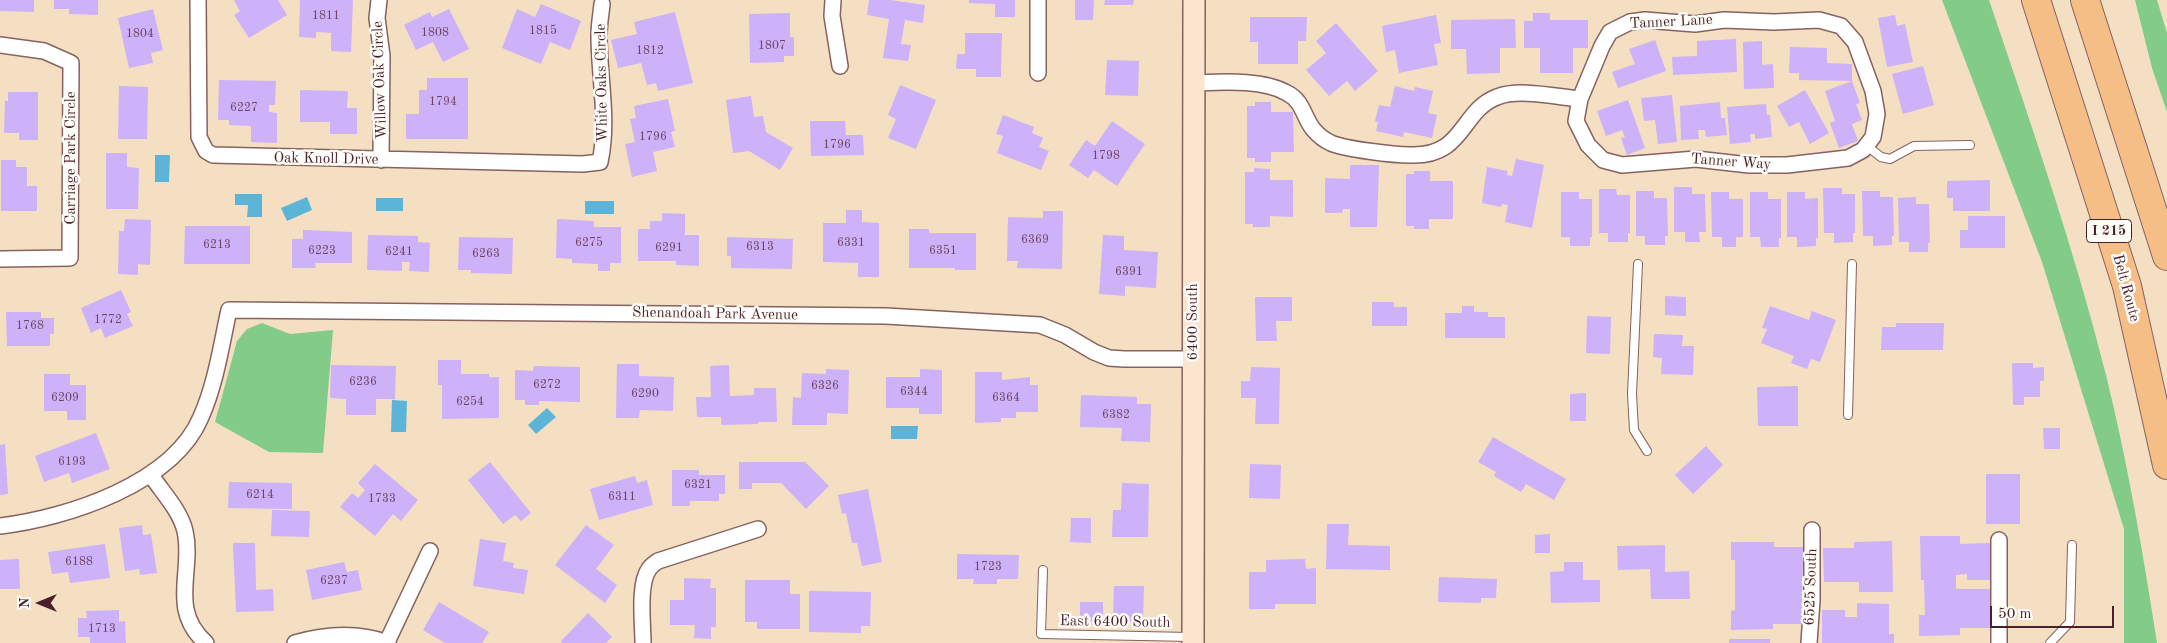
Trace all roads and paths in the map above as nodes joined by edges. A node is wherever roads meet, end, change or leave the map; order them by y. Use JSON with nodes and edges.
{"nodes":[{"id":1,"x":198,"y":0,"type":"edge"},
{"id":2,"x":379,"y":0,"type":"edge"},
{"id":3,"x":833,"y":0,"type":"edge"},
{"id":4,"x":1038,"y":0,"type":"edge"},
{"id":5,"x":1194,"y":0,"type":"edge"},
{"id":6,"x":2029,"y":0,"type":"edge"},
{"id":7,"x":2036,"y":0,"type":"edge"},
{"id":8,"x":2085,"y":0,"type":"edge"},
{"id":9,"x":2104,"y":0,"type":"edge"},
{"id":10,"x":602,"y":4,"type":"dead end"},
{"id":11,"x":0,"y":45,"type":"edge"},
{"id":12,"x":840,"y":66,"type":"dead end"},
{"id":13,"x":1038,"y":72,"type":"dead end"},
{"id":14,"x":1194,"y":82,"type":"junction"},
{"id":15,"x":1580,"y":99,"type":"junction"},
{"id":16,"x":2073,"y":114,"type":"junction"},
{"id":17,"x":1970,"y":145,"type":"dead end"},
{"id":18,"x":1867,"y":146,"type":"junction"},
{"id":19,"x":381,"y":160,"type":"junction"},
{"id":20,"x":600,"y":162,"type":"joint"},
{"id":21,"x":2167,"y":252,"type":"edge"},
{"id":22,"x":2167,"y":256,"type":"edge"},
{"id":23,"x":0,"y":259,"type":"edge"},
{"id":24,"x":1638,"y":264,"type":"dead end"},
{"id":25,"x":1852,"y":264,"type":"dead end"},
{"id":26,"x":1193,"y":359,"type":"junction"},
{"id":27,"x":1848,"y":415,"type":"dead end"},
{"id":28,"x":1647,"y":451,"type":"dead end"},
{"id":29,"x":2167,"y":465,"type":"edge"},
{"id":30,"x":150,"y":476,"type":"junction"},
{"id":31,"x":0,"y":526,"type":"edge"},
{"id":32,"x":758,"y":529,"type":"dead end"},
{"id":33,"x":1812,"y":530,"type":"dead end"},
{"id":34,"x":1999,"y":540,"type":"dead end"},
{"id":35,"x":2072,"y":546,"type":"dead end"},
{"id":36,"x":430,"y":551,"type":"dead end"},
{"id":37,"x":1043,"y":570,"type":"dead end"},
{"id":38,"x":1192,"y":640,"type":"edge"},
{"id":39,"x":206,"y":643,"type":"edge"},
{"id":40,"x":295,"y":643,"type":"edge"},
{"id":41,"x":388,"y":643,"type":"edge"},
{"id":42,"x":642,"y":643,"type":"edge"},
{"id":43,"x":1809,"y":643,"type":"edge"},
{"id":44,"x":1999,"y":643,"type":"edge"},
{"id":45,"x":2050,"y":643,"type":"edge"}],
"edges":[{"from":1,"to":19,"type":"street","name":"Oak Knoll Drive"},
{"from":2,"to":19,"type":"street","name":"Willow Oak Circle"},
{"from":3,"to":12,"type":"street"},
{"from":4,"to":13,"type":"street"},
{"from":5,"to":14,"type":"street","name":"6400 South"},
{"from":6,"to":16,"type":"highway"},
{"from":7,"to":16,"type":"highway","name":"Belt Route","number":"I 215"},
{"from":8,"to":22,"type":"highway"},
{"from":9,"to":21,"type":"highway"},
{"from":10,"to":20,"type":"street","name":"White Oaks Circle"},
{"from":11,"to":23,"type":"street","name":"Carriage Park Circle"},
{"from":14,"to":15,"type":"street"},
{"from":14,"to":26,"type":"street","name":"6400 South"},
{"from":15,"to":18,"type":"street","name":"Tanner Way"},
{"from":15,"to":18,"type":"street","name":"Tanner Lane"},
{"from":16,"to":29,"type":"highway","name":"Belt Route","number":"I 215"},
{"from":17,"to":18,"type":"lane"},
{"from":19,"to":20,"type":"street","name":"Oak Knoll Drive"},
{"from":24,"to":28,"type":"lane"},
{"from":25,"to":27,"type":"lane"},
{"from":26,"to":30,"type":"street","name":"Shenandoah Park Avenue"},
{"from":26,"to":38,"type":"street","name":"6400 South"},
{"from":30,"to":31,"type":"street"},
{"from":30,"to":39,"type":"street"},
{"from":32,"to":42,"type":"street"},
{"from":33,"to":43,"type":"street","name":"6525 South"},
{"from":34,"to":44,"type":"street"},
{"from":35,"to":45,"type":"lane"},
{"from":36,"to":41,"type":"street"},
{"from":37,"to":38,"type":"lane","name":"East 6400 South"},
{"from":40,"to":41,"type":"street"}]}
